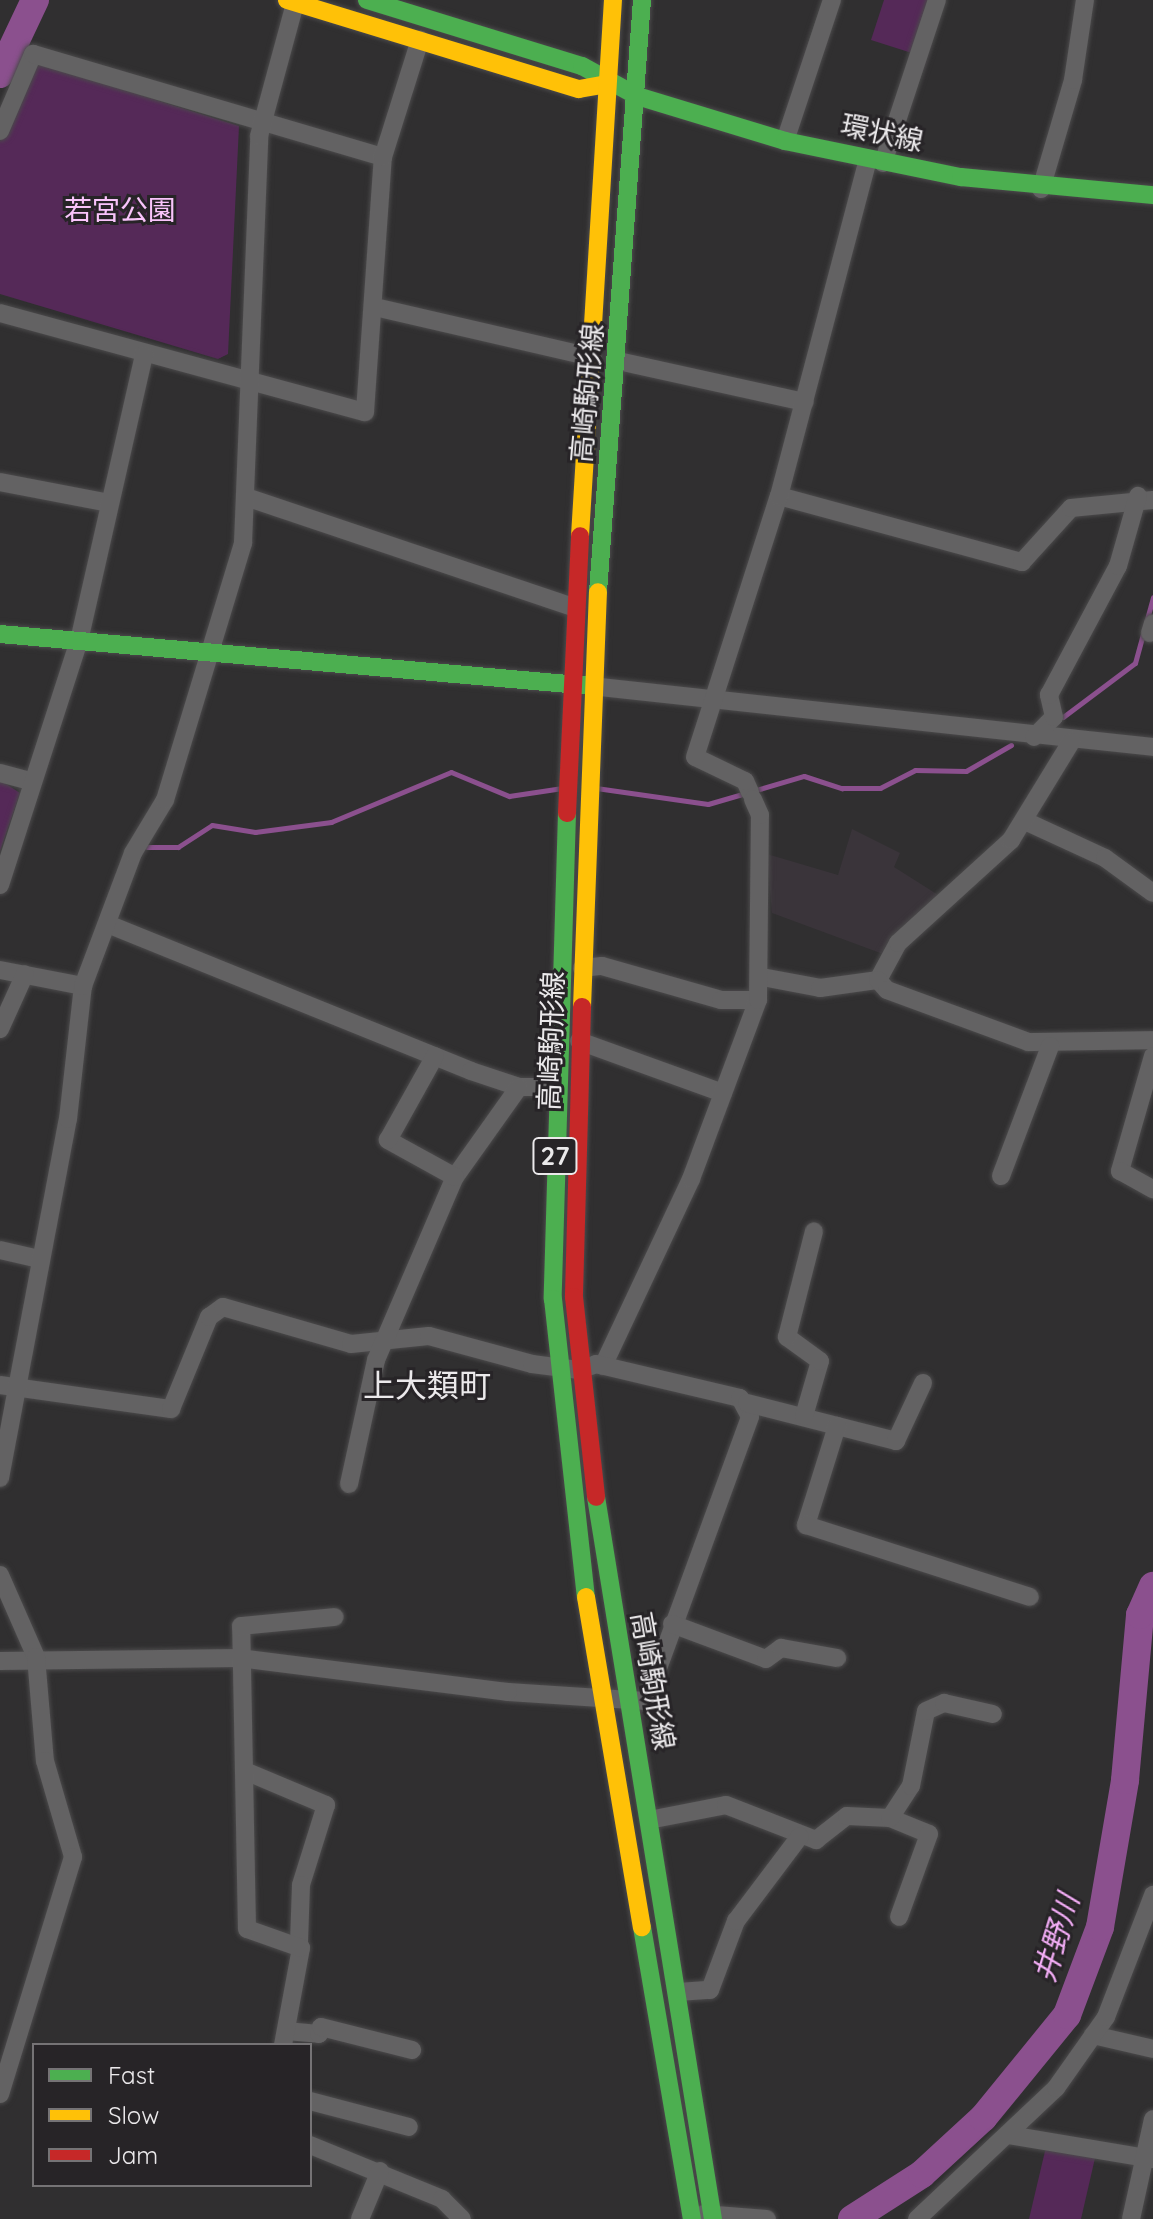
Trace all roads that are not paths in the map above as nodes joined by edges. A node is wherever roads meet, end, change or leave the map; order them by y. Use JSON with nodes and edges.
{"nodes":[{"id":1,"x":367,"y":0,"type":"edge"},
{"id":2,"x":613,"y":0,"type":"edge"},
{"id":3,"x":642,"y":0,"type":"edge"},
{"id":4,"x":832,"y":0,"type":"edge"},
{"id":5,"x":937,"y":0,"type":"edge"},
{"id":6,"x":1085,"y":0,"type":"edge"},
{"id":7,"x":293,"y":1,"type":"edge"},
{"id":8,"x":420,"y":40,"type":"junction"},
{"id":9,"x":607,"y":84,"type":"junction"},
{"id":10,"x":637,"y":96,"type":"junction"},
{"id":11,"x":263,"y":122,"type":"junction"},
{"id":12,"x":0,"y":131,"type":"edge"},
{"id":13,"x":785,"y":141,"type":"junction"},
{"id":14,"x":383,"y":157,"type":"junction"},
{"id":15,"x":875,"y":162,"type":"junction"},
{"id":16,"x":1041,"y":189,"type":"junction"},
{"id":17,"x":1153,"y":195,"type":"edge"},
{"id":18,"x":375,"y":307,"type":"junction"},
{"id":19,"x":0,"y":313,"type":"edge"},
{"id":20,"x":144,"y":355,"type":"junction"},
{"id":21,"x":592,"y":357,"type":"junction"},
{"id":22,"x":618,"y":361,"type":"junction"},
{"id":23,"x":247,"y":383,"type":"junction"},
{"id":24,"x":805,"y":402,"type":"junction"},
{"id":25,"x":0,"y":482,"type":"edge"},
{"id":26,"x":779,"y":496,"type":"junction"},
{"id":27,"x":246,"y":497,"type":"junction"},
{"id":28,"x":1145,"y":498,"type":"edge"},
{"id":29,"x":109,"y":503,"type":"junction"},
{"id":30,"x":576,"y":608,"type":"junction"},
{"id":31,"x":0,"y":634,"type":"edge"},
{"id":32,"x":79,"y":641,"type":"junction"},
{"id":33,"x":209,"y":652,"type":"junction"},
{"id":34,"x":571,"y":684,"type":"junction"},
{"id":35,"x":591,"y":686,"type":"junction"},
{"id":36,"x":712,"y":698,"type":"junction"},
{"id":37,"x":1034,"y":737,"type":"junction"},
{"id":38,"x":1071,"y":742,"type":"junction"},
{"id":39,"x":1153,"y":747,"type":"edge"},
{"id":40,"x":0,"y":773,"type":"edge"},
{"id":41,"x":33,"y":782,"type":"junction"},
{"id":42,"x":1025,"y":821,"type":"junction"},
{"id":43,"x":0,"y":883,"type":"edge"},
{"id":44,"x":1153,"y":893,"type":"edge"},
{"id":45,"x":110,"y":925,"type":"junction"},
{"id":46,"x":582,"y":968,"type":"junction"},
{"id":47,"x":0,"y":970,"type":"edge"},
{"id":48,"x":25,"y":974,"type":"junction"},
{"id":49,"x":762,"y":977,"type":"junction"},
{"id":50,"x":878,"y":980,"type":"junction"},
{"id":51,"x":83,"y":986,"type":"junction"},
{"id":52,"x":758,"y":1000,"type":"junction"},
{"id":53,"x":0,"y":1029,"type":"edge"},
{"id":54,"x":1153,"y":1040,"type":"edge"},
{"id":55,"x":579,"y":1041,"type":"junction"},
{"id":56,"x":1050,"y":1046,"type":"junction"},
{"id":57,"x":435,"y":1056,"type":"junction"},
{"id":58,"x":1153,"y":1056,"type":"edge"},
{"id":59,"x":519,"y":1087,"type":"junction"},
{"id":60,"x":558,"y":1087,"type":"junction"},
{"id":61,"x":723,"y":1093,"type":"junction"},
{"id":62,"x":1001,"y":1176,"type":"dead end"},
{"id":63,"x":455,"y":1177,"type":"junction"},
{"id":64,"x":1153,"y":1189,"type":"edge"},
{"id":65,"x":814,"y":1231,"type":"dead end"},
{"id":66,"x":0,"y":1250,"type":"edge"},
{"id":67,"x":38,"y":1259,"type":"junction"},
{"id":68,"x":389,"y":1337,"type":"junction"},
{"id":69,"x":558,"y":1365,"type":"junction"},
{"id":70,"x":603,"y":1366,"type":"junction"},
{"id":71,"x":579,"y":1370,"type":"junction"},
{"id":72,"x":923,"y":1383,"type":"dead end"},
{"id":73,"x":9,"y":1388,"type":"edge"},
{"id":74,"x":747,"y":1403,"type":"junction"},
{"id":75,"x":804,"y":1416,"type":"junction"},
{"id":76,"x":837,"y":1426,"type":"junction"},
{"id":77,"x":0,"y":1478,"type":"edge"},
{"id":78,"x":349,"y":1484,"type":"dead end"},
{"id":79,"x":0,"y":1575,"type":"edge"},
{"id":80,"x":1030,"y":1597,"type":"dead end"},
{"id":81,"x":335,"y":1617,"type":"dead end"},
{"id":82,"x":672,"y":1624,"type":"junction"},
{"id":83,"x":36,"y":1657,"type":"junction"},
{"id":84,"x":239,"y":1658,"type":"junction"},
{"id":85,"x":837,"y":1658,"type":"dead end"},
{"id":86,"x":0,"y":1661,"type":"edge"},
{"id":87,"x":606,"y":1699,"type":"junction"},
{"id":88,"x":629,"y":1704,"type":"junction"},
{"id":89,"x":993,"y":1714,"type":"dead end"},
{"id":90,"x":245,"y":1771,"type":"junction"},
{"id":91,"x":890,"y":1818,"type":"junction"},
{"id":92,"x":649,"y":1820,"type":"junction"},
{"id":93,"x":800,"y":1836,"type":"junction"},
{"id":94,"x":1153,"y":1895,"type":"edge"},
{"id":95,"x":899,"y":1917,"type":"dead end"},
{"id":96,"x":299,"y":1942,"type":"junction"},
{"id":97,"x":678,"y":1992,"type":"junction"},
{"id":98,"x":1093,"y":2035,"type":"junction"},
{"id":99,"x":285,"y":2038,"type":"edge"},
{"id":100,"x":1153,"y":2049,"type":"edge"},
{"id":101,"x":412,"y":2050,"type":"dead end"},
{"id":102,"x":0,"y":2094,"type":"edge"},
{"id":103,"x":312,"y":2102,"type":"edge"},
{"id":104,"x":1153,"y":2119,"type":"edge"},
{"id":105,"x":409,"y":2127,"type":"dead end"},
{"id":106,"x":1009,"y":2135,"type":"junction"},
{"id":107,"x":312,"y":2146,"type":"edge"},
{"id":108,"x":1149,"y":2158,"type":"edge"},
{"id":109,"x":380,"y":2171,"type":"junction"},
{"id":110,"x":712,"y":2215,"type":"edge"},
{"id":111,"x":692,"y":2218,"type":"edge"},
{"id":112,"x":360,"y":2219,"type":"edge"},
{"id":113,"x":462,"y":2219,"type":"edge"},
{"id":114,"x":767,"y":2219,"type":"edge"},
{"id":115,"x":917,"y":2219,"type":"edge"},
{"id":116,"x":1131,"y":2219,"type":"edge"}],
"edges":[{"from":1,"to":9,"type":"main road","name":"環状線"},
{"from":2,"to":9,"type":"main road","name":"高崎駒形線","number":"27"},
{"from":3,"to":10,"type":"main road","name":"高崎駒形線","number":"27"},
{"from":4,"to":13,"type":"street"},
{"from":5,"to":15,"type":"street"},
{"from":6,"to":16,"type":"street"},
{"from":7,"to":8,"type":"main road","name":"環状線"},
{"from":7,"to":11,"type":"street"},
{"from":8,"to":9,"type":"main road","name":"環状線"},
{"from":8,"to":14,"type":"street"},
{"from":9,"to":10,"type":"main road","name":"環状線"},
{"from":9,"to":21,"type":"main road","name":"高崎駒形線","number":"27"},
{"from":10,"to":13,"type":"main road","name":"環状線"},
{"from":10,"to":22,"type":"main road","name":"高崎駒形線","number":"27"},
{"from":11,"to":12,"type":"street"},
{"from":11,"to":14,"type":"street"},
{"from":11,"to":23,"type":"street"},
{"from":13,"to":15,"type":"main road","name":"環状線"},
{"from":14,"to":18,"type":"street"},
{"from":15,"to":16,"type":"main road","name":"環状線"},
{"from":15,"to":24,"type":"street"},
{"from":16,"to":17,"type":"main road","name":"環状線"},
{"from":18,"to":21,"type":"street"},
{"from":18,"to":23,"type":"street"},
{"from":19,"to":20,"type":"street"},
{"from":20,"to":23,"type":"street"},
{"from":20,"to":29,"type":"street"},
{"from":21,"to":30,"type":"main road","name":"高崎駒形線","number":"27"},
{"from":22,"to":24,"type":"street"},
{"from":22,"to":35,"type":"main road","name":"高崎駒形線","number":"27"},
{"from":23,"to":27,"type":"street"},
{"from":24,"to":26,"type":"street"},
{"from":25,"to":29,"type":"street"},
{"from":26,"to":28,"type":"street"},
{"from":26,"to":36,"type":"street"},
{"from":27,"to":30,"type":"street"},
{"from":27,"to":33,"type":"street"},
{"from":28,"to":37,"type":"street"},
{"from":29,"to":32,"type":"street"},
{"from":30,"to":34,"type":"main road","name":"高崎駒形線","number":"27"},
{"from":31,"to":32,"type":"main road"},
{"from":32,"to":33,"type":"main road"},
{"from":32,"to":41,"type":"street"},
{"from":33,"to":34,"type":"main road"},
{"from":33,"to":45,"type":"street"},
{"from":34,"to":35,"type":"main road"},
{"from":34,"to":60,"type":"main road","name":"高崎駒形線","number":"27"},
{"from":35,"to":36,"type":"street"},
{"from":35,"to":46,"type":"main road","name":"高崎駒形線","number":"27"},
{"from":36,"to":37,"type":"street"},
{"from":36,"to":49,"type":"street"},
{"from":37,"to":38,"type":"street"},
{"from":38,"to":39,"type":"street"},
{"from":38,"to":42,"type":"street"},
{"from":40,"to":41,"type":"street"},
{"from":41,"to":43,"type":"street"},
{"from":42,"to":44,"type":"street"},
{"from":42,"to":50,"type":"street"},
{"from":45,"to":51,"type":"street"},
{"from":45,"to":57,"type":"street"},
{"from":46,"to":52,"type":"street"},
{"from":46,"to":55,"type":"main road","name":"高崎駒形線","number":"27"},
{"from":47,"to":48,"type":"street"},
{"from":48,"to":51,"type":"street"},
{"from":48,"to":53,"type":"street"},
{"from":49,"to":50,"type":"street"},
{"from":49,"to":52,"type":"street"},
{"from":50,"to":56,"type":"street"},
{"from":51,"to":67,"type":"street"},
{"from":52,"to":61,"type":"street"},
{"from":54,"to":56,"type":"street"},
{"from":55,"to":61,"type":"street"},
{"from":55,"to":71,"type":"main road","name":"高崎駒形線","number":"27"},
{"from":56,"to":62,"type":"street"},
{"from":57,"to":59,"type":"street"},
{"from":57,"to":63,"type":"street"},
{"from":58,"to":64,"type":"street"},
{"from":59,"to":60,"type":"street"},
{"from":59,"to":63,"type":"street"},
{"from":60,"to":69,"type":"main road","name":"高崎駒形線","number":"27"},
{"from":61,"to":70,"type":"street"},
{"from":63,"to":68,"type":"street"},
{"from":65,"to":75,"type":"street"},
{"from":66,"to":67,"type":"street"},
{"from":67,"to":73,"type":"street"},
{"from":68,"to":69,"type":"street"},
{"from":68,"to":73,"type":"street"},
{"from":68,"to":78,"type":"street"},
{"from":69,"to":71,"type":"street"},
{"from":69,"to":87,"type":"main road","name":"高崎駒形線","number":"27"},
{"from":70,"to":71,"type":"street"},
{"from":70,"to":74,"type":"street"},
{"from":71,"to":88,"type":"main road","name":"高崎駒形線","number":"27"},
{"from":72,"to":76,"type":"street"},
{"from":73,"to":77,"type":"street"},
{"from":74,"to":75,"type":"street"},
{"from":74,"to":82,"type":"street"},
{"from":75,"to":76,"type":"street"},
{"from":76,"to":80,"type":"street"},
{"from":79,"to":83,"type":"street"},
{"from":81,"to":84,"type":"street"},
{"from":82,"to":85,"type":"street"},
{"from":82,"to":88,"type":"street"},
{"from":83,"to":84,"type":"street"},
{"from":83,"to":86,"type":"street"},
{"from":83,"to":102,"type":"street"},
{"from":84,"to":87,"type":"street"},
{"from":84,"to":90,"type":"street"},
{"from":87,"to":88,"type":"street"},
{"from":87,"to":111,"type":"main road","name":"高崎駒形線","number":"27"},
{"from":88,"to":92,"type":"main road","name":"高崎駒形線","number":"27"},
{"from":89,"to":91,"type":"street"},
{"from":90,"to":96,"type":"street"},
{"from":90,"to":96,"type":"street"},
{"from":91,"to":93,"type":"street"},
{"from":91,"to":95,"type":"street"},
{"from":92,"to":93,"type":"street"},
{"from":92,"to":97,"type":"main road","name":"高崎駒形線","number":"27"},
{"from":93,"to":97,"type":"street"},
{"from":94,"to":98,"type":"street"},
{"from":96,"to":99,"type":"street"},
{"from":97,"to":110,"type":"main road","name":"高崎駒形線","number":"27"},
{"from":98,"to":100,"type":"street"},
{"from":98,"to":106,"type":"street"},
{"from":99,"to":101,"type":"street"},
{"from":103,"to":105,"type":"street"},
{"from":104,"to":108,"type":"street"},
{"from":106,"to":108,"type":"street"},
{"from":106,"to":115,"type":"street"},
{"from":107,"to":109,"type":"street"},
{"from":108,"to":116,"type":"street"},
{"from":109,"to":112,"type":"street"},
{"from":109,"to":113,"type":"street"},
{"from":110,"to":111,"type":"street"},
{"from":110,"to":114,"type":"street"}]}
